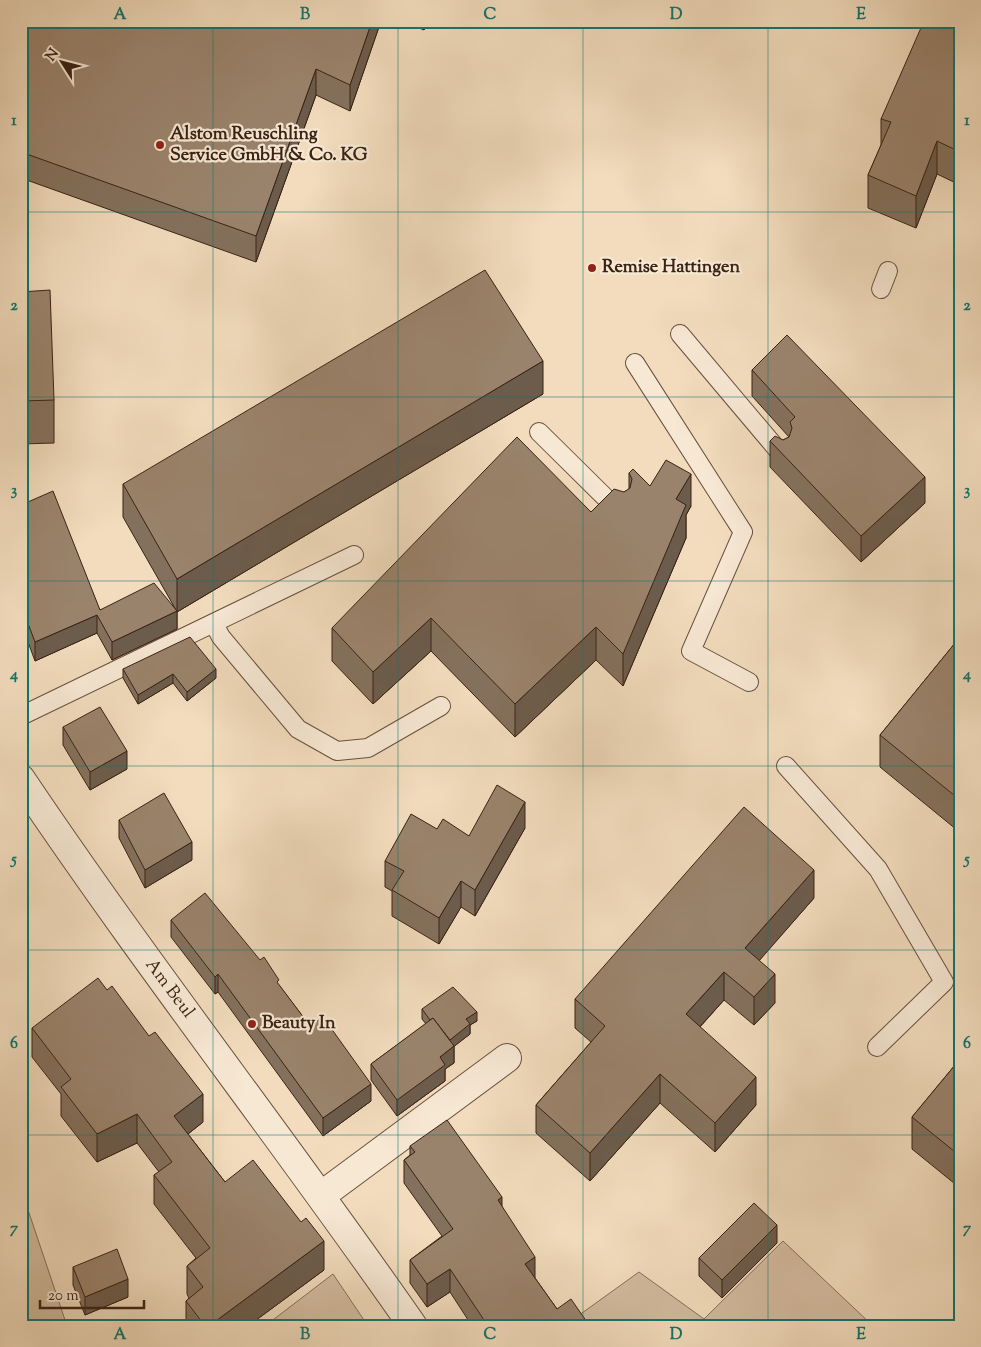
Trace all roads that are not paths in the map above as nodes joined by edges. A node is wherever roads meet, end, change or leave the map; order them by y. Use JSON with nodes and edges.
{"nodes":[{"id":1,"x":888,"y":271,"type":"dead end"},
{"id":2,"x":881,"y":289,"type":"dead end"},
{"id":3,"x":680,"y":334,"type":"dead end"},
{"id":4,"x":635,"y":363,"type":"dead end"},
{"id":5,"x":540,"y":432,"type":"dead end"},
{"id":6,"x":782,"y":455,"type":"edge"},
{"id":7,"x":622,"y":514,"type":"edge"},
{"id":8,"x":354,"y":555,"type":"dead end"},
{"id":9,"x":214,"y":624,"type":"junction"},
{"id":10,"x":749,"y":682,"type":"dead end"},
{"id":11,"x":441,"y":706,"type":"dead end"},
{"id":12,"x":21,"y":716,"type":"edge"},
{"id":13,"x":786,"y":766,"type":"dead end"},
{"id":14,"x":21,"y":779,"type":"edge"},
{"id":15,"x":878,"y":1047,"type":"dead end"},
{"id":16,"x":507,"y":1058,"type":"dead end"},
{"id":17,"x":322,"y":1195,"type":"junction"},
{"id":18,"x":413,"y":1326,"type":"edge"}],
"edges":[{"from":1,"to":2,"type":"lane"},
{"from":3,"to":6,"type":"lane"},
{"from":4,"to":10,"type":"lane"},
{"from":5,"to":7,"type":"lane"},
{"from":8,"to":9,"type":"lane"},
{"from":9,"to":11,"type":"lane"},
{"from":9,"to":12,"type":"lane"},
{"from":13,"to":15,"type":"lane"},
{"from":14,"to":17,"type":"street","name":"Am Beul"},
{"from":16,"to":17,"type":"street"},
{"from":17,"to":18,"type":"street","name":"Am Beul"}]}
